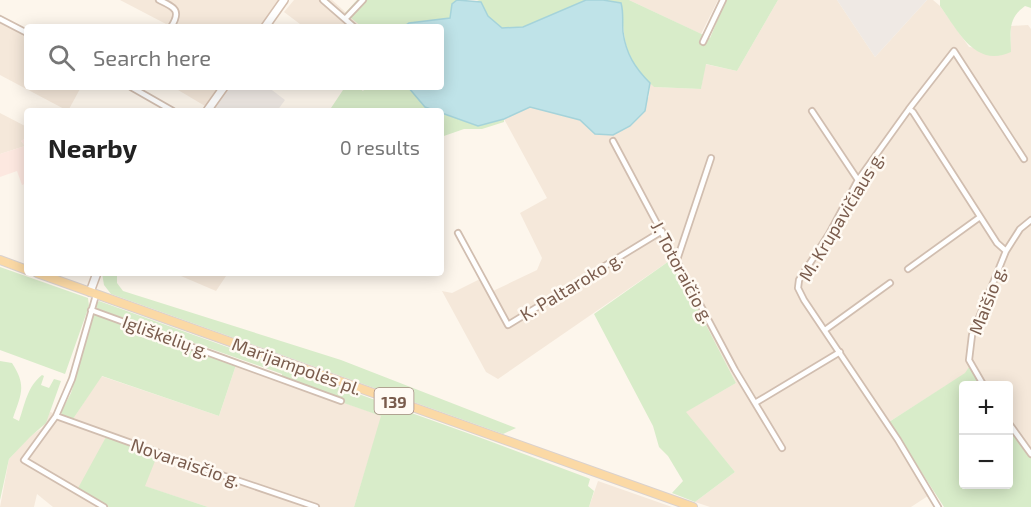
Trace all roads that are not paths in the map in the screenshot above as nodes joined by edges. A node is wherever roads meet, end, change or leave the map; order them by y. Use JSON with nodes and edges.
{"nodes":[{"id":1,"x":159,"y":0,"type":"edge"},
{"id":2,"x":284,"y":0,"type":"edge"},
{"id":3,"x":323,"y":0,"type":"edge"},
{"id":4,"x":363,"y":0,"type":"edge"},
{"id":5,"x":723,"y":0,"type":"edge"},
{"id":6,"x":345,"y":18,"type":"junction"},
{"id":7,"x":0,"y":19,"type":"edge"},
{"id":8,"x":173,"y":24,"type":"edge"},
{"id":9,"x":267,"y":24,"type":"edge"},
{"id":10,"x":351,"y":24,"type":"edge"},
{"id":11,"x":24,"y":31,"type":"edge"},
{"id":12,"x":703,"y":42,"type":"dead end"},
{"id":13,"x":136,"y":90,"type":"edge"},
{"id":14,"x":222,"y":90,"type":"edge"},
{"id":15,"x":168,"y":108,"type":"edge"},
{"id":16,"x":209,"y":108,"type":"edge"},
{"id":17,"x":909,"y":109,"type":"junction"},
{"id":18,"x":812,"y":111,"type":"dead end"},
{"id":19,"x":613,"y":141,"type":"dead end"},
{"id":20,"x":711,"y":158,"type":"dead end"},
{"id":21,"x":1024,"y":159,"type":"dead end"},
{"id":22,"x":858,"y":180,"type":"junction"},
{"id":23,"x":980,"y":217,"type":"junction"},
{"id":24,"x":1031,"y":220,"type":"edge"},
{"id":25,"x":662,"y":231,"type":"junction"},
{"id":26,"x":458,"y":233,"type":"dead end"},
{"id":27,"x":1006,"y":251,"type":"junction"},
{"id":28,"x":0,"y":260,"type":"edge"},
{"id":29,"x":677,"y":260,"type":"junction"},
{"id":30,"x":24,"y":269,"type":"edge"},
{"id":31,"x":908,"y":269,"type":"dead end"},
{"id":32,"x":45,"y":276,"type":"edge"},
{"id":33,"x":96,"y":276,"type":"edge"},
{"id":34,"x":890,"y":282,"type":"dead end"},
{"id":35,"x":93,"y":293,"type":"junction"},
{"id":36,"x":91,"y":309,"type":"junction"},
{"id":37,"x":825,"y":330,"type":"junction"},
{"id":38,"x":840,"y":352,"type":"junction"},
{"id":39,"x":981,"y":381,"type":"edge"},
{"id":40,"x":341,"y":401,"type":"dead end"},
{"id":41,"x":755,"y":403,"type":"junction"},
{"id":42,"x":57,"y":416,"type":"junction"},
{"id":43,"x":1013,"y":429,"type":"edge"},
{"id":44,"x":782,"y":448,"type":"dead end"},
{"id":45,"x":1031,"y":454,"type":"edge"},
{"id":46,"x":104,"y":507,"type":"edge"},
{"id":47,"x":316,"y":507,"type":"edge"},
{"id":48,"x":693,"y":507,"type":"edge"},
{"id":49,"x":938,"y":507,"type":"edge"}],
"edges":[{"from":1,"to":8,"type":"street"},
{"from":2,"to":9,"type":"main road"},
{"from":3,"to":6,"type":"street"},
{"from":4,"to":6,"type":"street"},
{"from":5,"to":12,"type":"street"},
{"from":6,"to":10,"type":"street"},
{"from":7,"to":11,"type":"street"},
{"from":13,"to":15,"type":"street"},
{"from":14,"to":16,"type":"main road"},
{"from":17,"to":21,"type":"street","name":"M. Krupavičiaus g."},
{"from":17,"to":22,"type":"street","name":"M. Krupavičiaus g."},
{"from":17,"to":23,"type":"street"},
{"from":18,"to":22,"type":"street"},
{"from":19,"to":25,"type":"street","name":"J. Totoraičio g."},
{"from":20,"to":29,"type":"street"},
{"from":22,"to":37,"type":"street","name":"M. Krupavičiaus g."},
{"from":23,"to":27,"type":"street"},
{"from":23,"to":31,"type":"street"},
{"from":24,"to":27,"type":"street","name":"Maišio g."},
{"from":25,"to":26,"type":"street","name":"K. Paltaroko g."},
{"from":25,"to":29,"type":"street","name":"J. Totoraičio g."},
{"from":27,"to":39,"type":"street","name":"Maišio g."},
{"from":28,"to":30,"type":"main road"},
{"from":29,"to":41,"type":"street","name":"J. Totoraičio g."},
{"from":32,"to":35,"type":"main road","name":"Marijampolės pl.","number":"139"},
{"from":33,"to":35,"type":"main road"},
{"from":34,"to":37,"type":"street"},
{"from":35,"to":36,"type":"street"},
{"from":35,"to":48,"type":"main road","name":"Marijampolės pl.","number":"139"},
{"from":36,"to":40,"type":"street","name":"Igliškėlių g."},
{"from":36,"to":42,"type":"street"},
{"from":37,"to":38,"type":"street","name":"M. Krupavičiaus g."},
{"from":38,"to":41,"type":"street"},
{"from":38,"to":49,"type":"street","name":"M. Krupavičiaus g."},
{"from":41,"to":44,"type":"street","name":"J. Totoraičio g."},
{"from":42,"to":46,"type":"street"},
{"from":42,"to":47,"type":"street","name":"Novaraisčio g."},
{"from":43,"to":45,"type":"street"}]}
